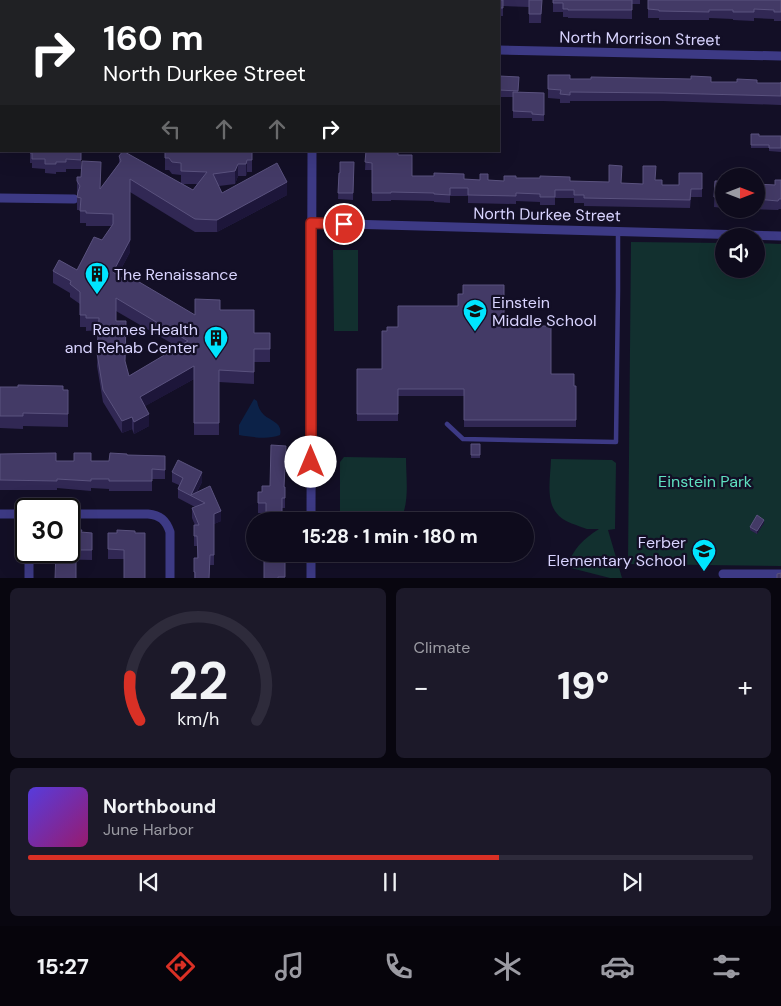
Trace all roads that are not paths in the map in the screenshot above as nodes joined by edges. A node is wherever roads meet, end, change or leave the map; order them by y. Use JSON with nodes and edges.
{"nodes":[{"id":1,"x":500,"y":50,"type":"edge"},
{"id":2,"x":781,"y":56,"type":"edge"},
{"id":3,"x":312,"y":152,"type":"edge"},
{"id":4,"x":0,"y":198,"type":"edge"},
{"id":5,"x":74,"y":199,"type":"dead end"},
{"id":6,"x":311,"y":223,"type":"junction"},
{"id":7,"x":618,"y":231,"type":"junction"},
{"id":8,"x":781,"y":236,"type":"edge"},
{"id":9,"x":448,"y":424,"type":"dead end"},
{"id":10,"x":311,"y":512,"type":"edge"},
{"id":11,"x":0,"y":514,"type":"edge"},
{"id":12,"x":15,"y":514,"type":"edge"},
{"id":13,"x":80,"y":514,"type":"edge"},
{"id":14,"x":311,"y":562,"type":"edge"},
{"id":15,"x":29,"y":563,"type":"edge"},
{"id":16,"x":723,"y":574,"type":"dead end"},
{"id":17,"x":781,"y":574,"type":"edge"},
{"id":18,"x":29,"y":578,"type":"edge"},
{"id":19,"x":170,"y":578,"type":"edge"},
{"id":20,"x":311,"y":578,"type":"edge"}],
"edges":[{"from":1,"to":2,"type":"street","name":"North Morrison Street"},
{"from":3,"to":6,"type":"street"},
{"from":4,"to":5,"type":"street"},
{"from":6,"to":7,"type":"street","name":"North Durkee Street"},
{"from":6,"to":10,"type":"street"},
{"from":7,"to":8,"type":"street","name":"North Durkee Street"},
{"from":7,"to":9,"type":"lane"},
{"from":11,"to":12,"type":"street"},
{"from":13,"to":19,"type":"street"},
{"from":14,"to":20,"type":"street"},
{"from":15,"to":18,"type":"street"},
{"from":16,"to":17,"type":"street"}]}
